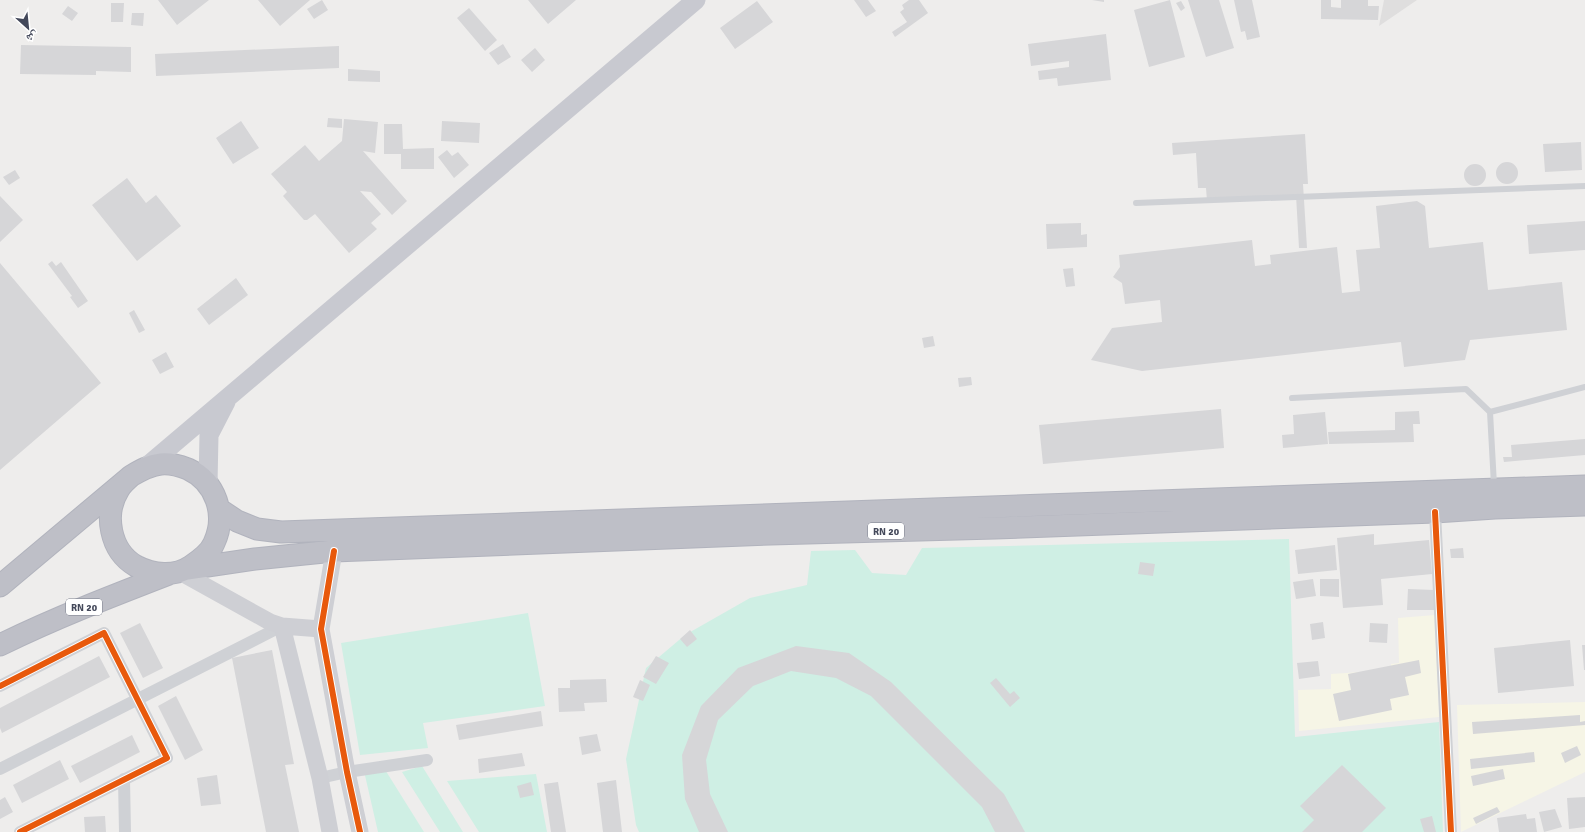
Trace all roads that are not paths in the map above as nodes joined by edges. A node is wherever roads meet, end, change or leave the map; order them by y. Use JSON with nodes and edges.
{"nodes":[{"id":1,"x":696,"y":0,"type":"edge"},
{"id":2,"x":1585,"y":186,"type":"edge"},
{"id":3,"x":1136,"y":203,"type":"dead end"},
{"id":4,"x":1585,"y":387,"type":"edge"},
{"id":5,"x":230,"y":394,"type":"junction"},
{"id":6,"x":1292,"y":398,"type":"dead end"},
{"id":7,"x":1490,"y":412,"type":"junction"},
{"id":8,"x":138,"y":471,"type":"junction"},
{"id":9,"x":208,"y":484,"type":"junction"},
{"id":10,"x":1585,"y":486,"type":"edge"},
{"id":11,"x":1494,"y":489,"type":"junction"},
{"id":12,"x":1585,"y":505,"type":"edge"},
{"id":13,"x":219,"y":509,"type":"junction"},
{"id":14,"x":1435,"y":512,"type":"junction"},
{"id":15,"x":334,"y":551,"type":"junction"},
{"id":16,"x":179,"y":571,"type":"junction"},
{"id":17,"x":0,"y":586,"type":"edge"},
{"id":18,"x":282,"y":626,"type":"junction"},
{"id":19,"x":322,"y":629,"type":"junction"},
{"id":20,"x":0,"y":646,"type":"edge"},
{"id":21,"x":0,"y":686,"type":"edge"},
{"id":22,"x":138,"y":699,"type":"junction"},
{"id":23,"x":427,"y":760,"type":"dead end"},
{"id":24,"x":0,"y":769,"type":"edge"},
{"id":25,"x":347,"y":772,"type":"junction"},
{"id":26,"x":320,"y":778,"type":"junction"},
{"id":27,"x":124,"y":779,"type":"junction"},
{"id":28,"x":20,"y":832,"type":"edge"},
{"id":29,"x":125,"y":832,"type":"edge"},
{"id":30,"x":330,"y":832,"type":"edge"},
{"id":31,"x":360,"y":832,"type":"edge"},
{"id":32,"x":1451,"y":832,"type":"edge"}],
"edges":[{"from":1,"to":5,"type":"main road"},
{"from":2,"to":3,"type":"lane"},
{"from":4,"to":7,"type":"lane"},
{"from":5,"to":8,"type":"main road"},
{"from":5,"to":9,"type":"main road"},
{"from":6,"to":7,"type":"lane"},
{"from":7,"to":11,"type":"lane"},
{"from":8,"to":9,"type":"highway"},
{"from":8,"to":16,"type":"highway"},
{"from":8,"to":17,"type":"highway"},
{"from":9,"to":13,"type":"highway"},
{"from":10,"to":11,"type":"highway","number":"RN 20"},
{"from":11,"to":13,"type":"highway","number":"RN 20"},
{"from":12,"to":14,"type":"highway","number":"RN 20"},
{"from":13,"to":16,"type":"highway"},
{"from":14,"to":15,"type":"highway","number":"RN 20"},
{"from":14,"to":32,"type":"street"},
{"from":15,"to":16,"type":"highway","number":"RN 20"},
{"from":15,"to":19,"type":"street"},
{"from":16,"to":18,"type":"street"},
{"from":16,"to":20,"type":"highway","number":"RN 20"},
{"from":18,"to":19,"type":"street"},
{"from":18,"to":22,"type":"street"},
{"from":18,"to":26,"type":"street"},
{"from":19,"to":25,"type":"street"},
{"from":21,"to":22,"type":"street"},
{"from":22,"to":24,"type":"street"},
{"from":22,"to":27,"type":"street"},
{"from":23,"to":25,"type":"street"},
{"from":25,"to":26,"type":"street"},
{"from":25,"to":31,"type":"street"},
{"from":26,"to":30,"type":"street"},
{"from":27,"to":28,"type":"street"},
{"from":27,"to":29,"type":"street"}]}
